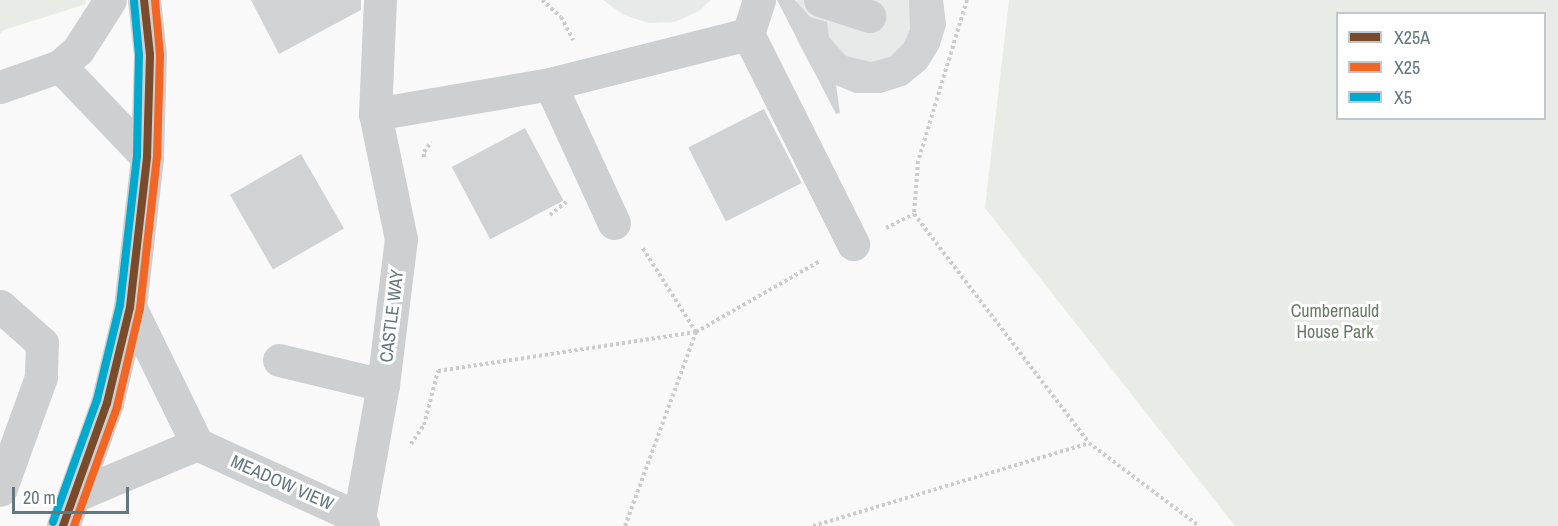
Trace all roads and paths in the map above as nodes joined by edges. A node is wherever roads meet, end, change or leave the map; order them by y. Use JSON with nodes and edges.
{"nodes":[{"id":1,"x":110,"y":0,"type":"edge"},
{"id":2,"x":144,"y":0,"type":"edge"},
{"id":3,"x":380,"y":0,"type":"edge"},
{"id":4,"x":542,"y":0,"type":"edge"},
{"id":5,"x":759,"y":0,"type":"edge"},
{"id":6,"x":820,"y":0,"type":"edge"},
{"id":7,"x":967,"y":0,"type":"edge"},
{"id":8,"x":869,"y":16,"type":"dead end"},
{"id":9,"x":748,"y":34,"type":"junction"},
{"id":10,"x":576,"y":47,"type":"dead end"},
{"id":11,"x":60,"y":66,"type":"junction"},
{"id":12,"x":550,"y":84,"type":"junction"},
{"id":13,"x":0,"y":87,"type":"edge"},
{"id":14,"x":375,"y":114,"type":"junction"},
{"id":15,"x":435,"y":136,"type":"dead end"},
{"id":16,"x":147,"y":156,"type":"junction"},
{"id":17,"x":425,"y":164,"type":"dead end"},
{"id":18,"x":571,"y":197,"type":"dead end"},
{"id":19,"x":914,"y":214,"type":"junction"},
{"id":20,"x":550,"y":215,"type":"dead end"},
{"id":21,"x":614,"y":223,"type":"joint"},
{"id":22,"x":853,"y":244,"type":"junction"},
{"id":23,"x":0,"y":306,"type":"edge"},
{"id":24,"x":130,"y":307,"type":"junction"},
{"id":25,"x":696,"y":332,"type":"junction"},
{"id":26,"x":279,"y":360,"type":"dead end"},
{"id":27,"x":438,"y":371,"type":"dead end"},
{"id":28,"x":383,"y":385,"type":"junction"},
{"id":29,"x":1089,"y":443,"type":"junction"},
{"id":30,"x":197,"y":444,"type":"junction"},
{"id":31,"x":0,"y":490,"type":"edge"},
{"id":32,"x":74,"y":496,"type":"junction"},
{"id":33,"x":361,"y":522,"type":"edge"},
{"id":34,"x":63,"y":526,"type":"edge"},
{"id":35,"x":625,"y":526,"type":"edge"},
{"id":36,"x":813,"y":526,"type":"edge"},
{"id":37,"x":1199,"y":526,"type":"edge"}],
"edges":[{"from":1,"to":11,"type":"street"},
{"from":2,"to":16,"type":"street"},
{"from":3,"to":14,"type":"street","name":"CASTLE WAY"},
{"from":4,"to":10,"type":"path"},
{"from":5,"to":9,"type":"street"},
{"from":6,"to":8,"type":"street"},
{"from":7,"to":19,"type":"path"},
{"from":9,"to":12,"type":"street"},
{"from":9,"to":22,"type":"street"},
{"from":11,"to":13,"type":"street"},
{"from":11,"to":16,"type":"street"},
{"from":12,"to":14,"type":"street"},
{"from":12,"to":21,"type":"street"},
{"from":14,"to":28,"type":"street","name":"CASTLE WAY"},
{"from":15,"to":17,"type":"path"},
{"from":16,"to":24,"type":"street"},
{"from":18,"to":20,"type":"path"},
{"from":19,"to":22,"type":"path"},
{"from":19,"to":29,"type":"path"},
{"from":21,"to":25,"type":"path"},
{"from":22,"to":25,"type":"path"},
{"from":23,"to":31,"type":"street"},
{"from":24,"to":30,"type":"street"},
{"from":24,"to":32,"type":"street"},
{"from":25,"to":27,"type":"path"},
{"from":25,"to":35,"type":"path"},
{"from":26,"to":28,"type":"street"},
{"from":28,"to":33,"type":"street","name":"CASTLE WAY"},
{"from":29,"to":36,"type":"path"},
{"from":29,"to":37,"type":"path"},
{"from":30,"to":32,"type":"street"},
{"from":30,"to":33,"type":"street","name":"MEADOW VIEW"},
{"from":32,"to":34,"type":"street"}]}
